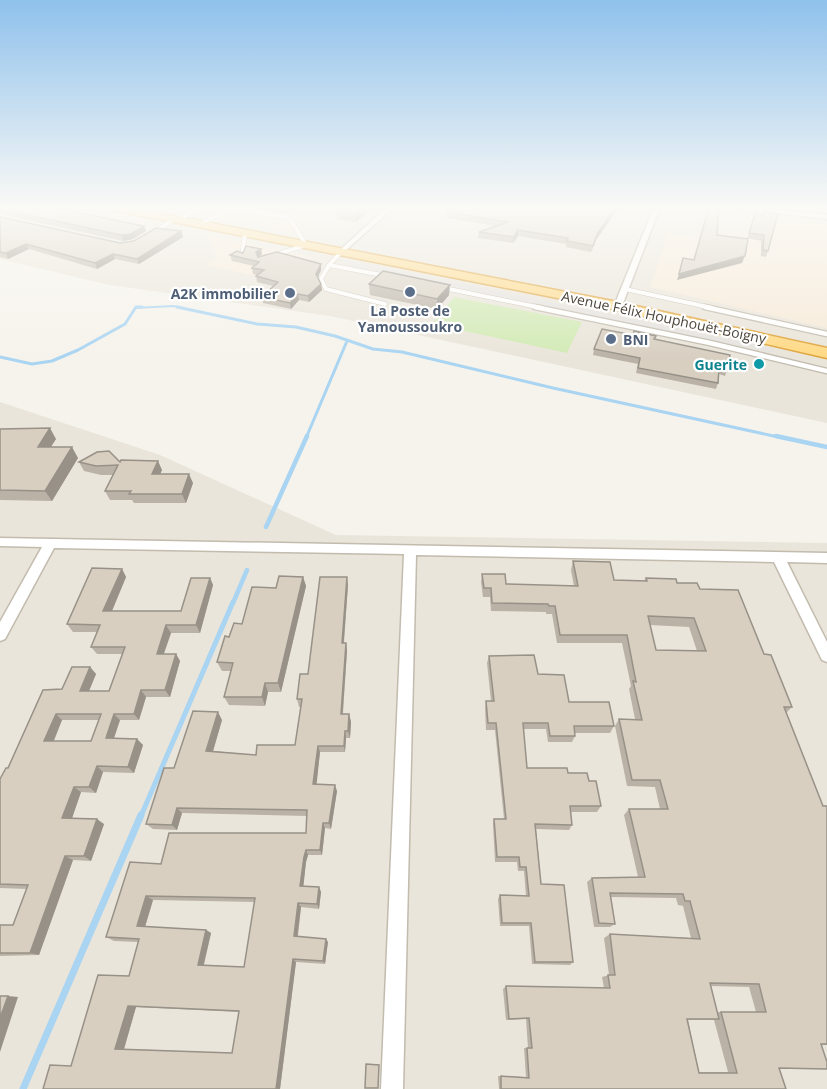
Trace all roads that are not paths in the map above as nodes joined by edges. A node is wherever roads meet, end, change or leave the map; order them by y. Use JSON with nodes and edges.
{"nodes":[{"id":1,"x":336,"y":258,"type":"edge"},
{"id":2,"x":376,"y":258,"type":"edge"},
{"id":3,"x":638,"y":258,"type":"edge"},
{"id":4,"x":329,"y":265,"type":"junction"},
{"id":5,"x":398,"y":279,"type":"edge"},
{"id":6,"x":433,"y":285,"type":"edge"},
{"id":7,"x":626,"y":289,"type":"junction"},
{"id":8,"x":385,"y":304,"type":"dead end"},
{"id":9,"x":618,"y":306,"type":"junction"},
{"id":10,"x":827,"y":334,"type":"edge"},
{"id":11,"x":827,"y":353,"type":"edge"},
{"id":12,"x":827,"y":371,"type":"edge"},
{"id":13,"x":0,"y":542,"type":"edge"},
{"id":14,"x":50,"y":543,"type":"junction"},
{"id":15,"x":410,"y":551,"type":"junction"},
{"id":16,"x":778,"y":557,"type":"junction"},
{"id":17,"x":827,"y":558,"type":"edge"},
{"id":18,"x":0,"y":635,"type":"edge"},
{"id":19,"x":827,"y":656,"type":"edge"},
{"id":20,"x":392,"y":1089,"type":"edge"}],
"edges":[{"from":1,"to":4,"type":"lane"},
{"from":2,"to":9,"type":"highway","name":"Avenue Félix Houphouët-Boigny"},
{"from":3,"to":7,"type":"street"},
{"from":4,"to":5,"type":"lane"},
{"from":4,"to":8,"type":"lane"},
{"from":6,"to":12,"type":"lane"},
{"from":7,"to":9,"type":"street"},
{"from":7,"to":10,"type":"lane"},
{"from":9,"to":11,"type":"highway","name":"Avenue Félix Houphouët-Boigny"},
{"from":13,"to":14,"type":"street"},
{"from":14,"to":15,"type":"street"},
{"from":14,"to":18,"type":"street"},
{"from":15,"to":16,"type":"street"},
{"from":15,"to":20,"type":"street"},
{"from":16,"to":17,"type":"street"},
{"from":16,"to":19,"type":"street"}]}
